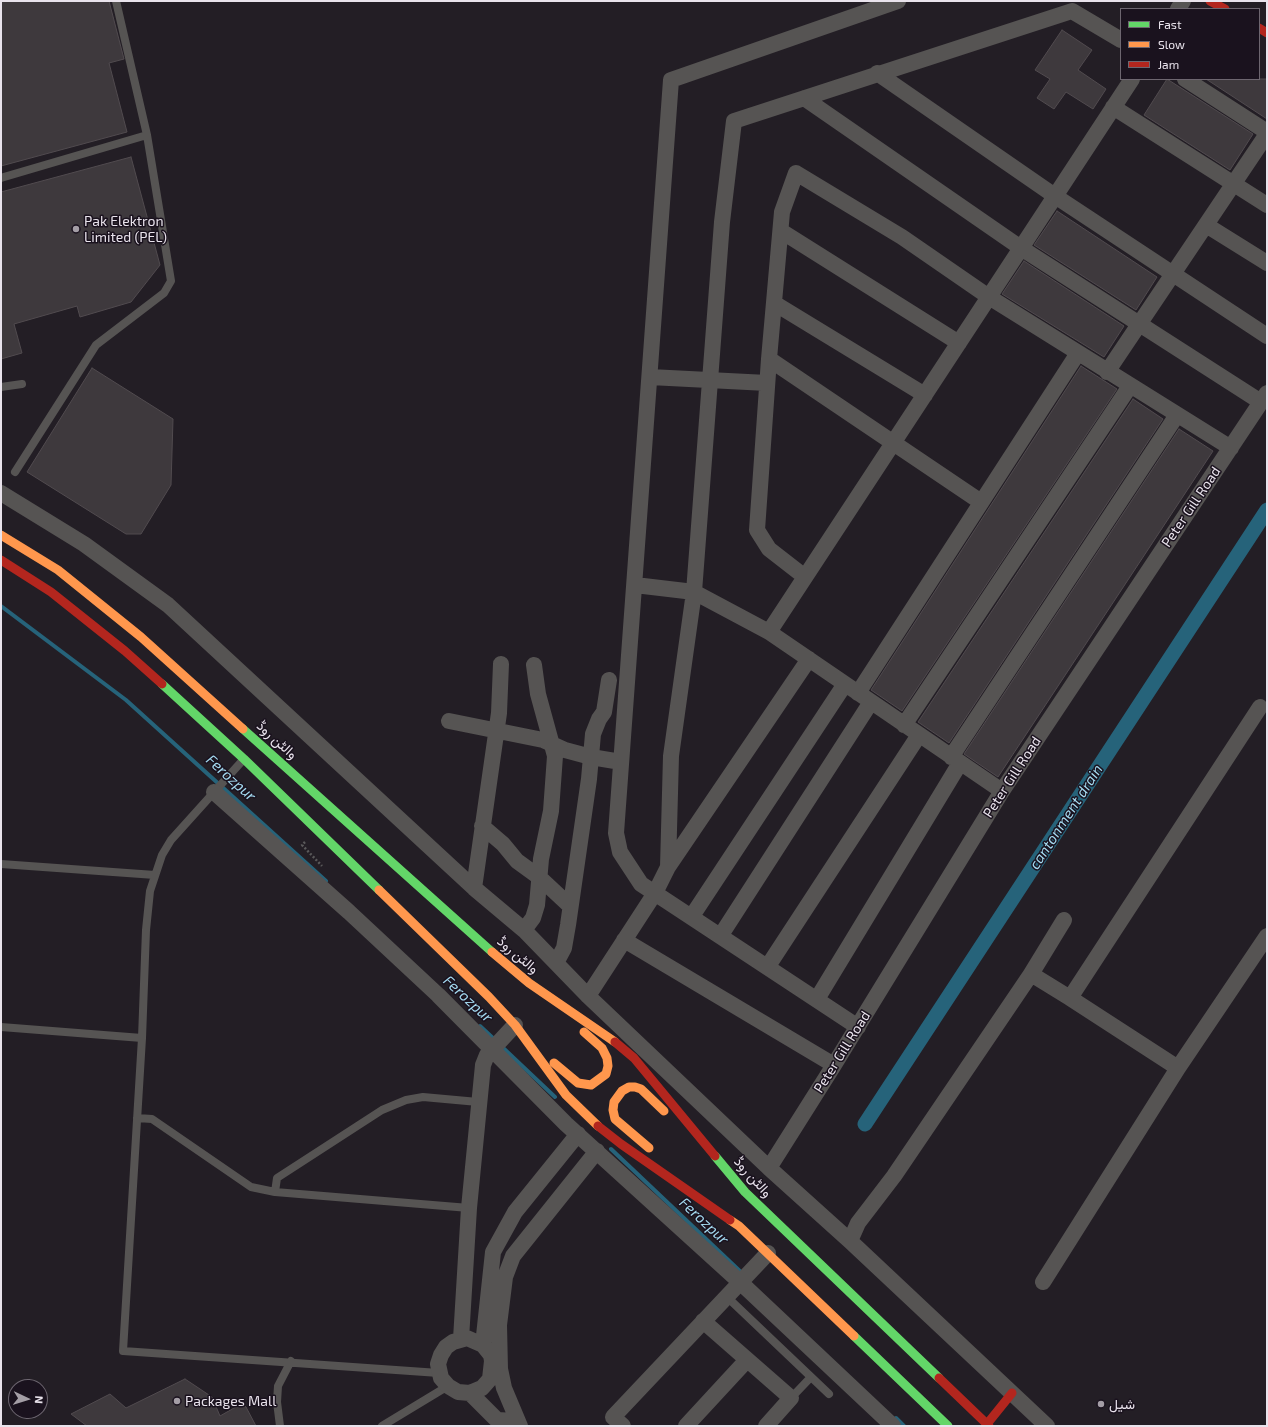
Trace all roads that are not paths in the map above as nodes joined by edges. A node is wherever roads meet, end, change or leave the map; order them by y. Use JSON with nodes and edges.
{"nodes":[{"id":1,"x":116,"y":1,"type":"edge"},
{"id":2,"x":898,"y":1,"type":"edge"},
{"id":3,"x":1210,"y":1,"type":"edge"},
{"id":4,"x":1071,"y":6,"type":"edge"},
{"id":5,"x":1223,"y":8,"type":"edge"},
{"id":6,"x":1120,"y":39,"type":"edge"},
{"id":7,"x":877,"y":73,"type":"junction"},
{"id":8,"x":1131,"y":80,"type":"edge"},
{"id":9,"x":1187,"y":80,"type":"edge"},
{"id":10,"x":804,"y":98,"type":"junction"},
{"id":11,"x":1113,"y":107,"type":"junction"},
{"id":12,"x":1267,"y":133,"type":"edge"},
{"id":13,"x":147,"y":135,"type":"junction"},
{"id":14,"x":1,"y":178,"type":"edge"},
{"id":15,"x":1234,"y":184,"type":"junction"},
{"id":16,"x":1055,"y":196,"type":"junction"},
{"id":17,"x":1267,"y":205,"type":"edge"},
{"id":18,"x":1206,"y":225,"type":"junction"},
{"id":19,"x":781,"y":231,"type":"junction"},
{"id":20,"x":1021,"y":248,"type":"junction"},
{"id":21,"x":1267,"y":263,"type":"edge"},
{"id":22,"x":1173,"y":273,"type":"junction"},
{"id":23,"x":989,"y":297,"type":"junction"},
{"id":24,"x":774,"y":303,"type":"junction"},
{"id":25,"x":1139,"y":323,"type":"junction"},
{"id":26,"x":1267,"y":336,"type":"edge"},
{"id":27,"x":959,"y":343,"type":"junction"},
{"id":28,"x":1078,"y":353,"type":"junction"},
{"id":29,"x":769,"y":359,"type":"junction"},
{"id":30,"x":1107,"y":372,"type":"junction"},
{"id":31,"x":650,"y":377,"type":"junction"},
{"id":32,"x":710,"y":379,"type":"junction"},
{"id":33,"x":767,"y":383,"type":"junction"},
{"id":34,"x":22,"y":384,"type":"dead end"},
{"id":35,"x":1130,"y":386,"type":"junction"},
{"id":36,"x":1,"y":387,"type":"edge"},
{"id":37,"x":925,"y":395,"type":"junction"},
{"id":38,"x":1264,"y":398,"type":"edge"},
{"id":39,"x":1177,"y":415,"type":"junction"},
{"id":40,"x":893,"y":442,"type":"junction"},
{"id":41,"x":1231,"y":448,"type":"junction"},
{"id":42,"x":15,"y":472,"type":"dead end"},
{"id":43,"x":1,"y":493,"type":"edge"},
{"id":44,"x":981,"y":502,"type":"junction"},
{"id":45,"x":1,"y":535,"type":"edge"},
{"id":46,"x":1,"y":560,"type":"edge"},
{"id":47,"x":805,"y":577,"type":"junction"},
{"id":48,"x":635,"y":585,"type":"junction"},
{"id":49,"x":694,"y":592,"type":"junction"},
{"id":50,"x":769,"y":632,"type":"junction"},
{"id":51,"x":809,"y":660,"type":"junction"},
{"id":52,"x":501,"y":664,"type":"dead end"},
{"id":53,"x":534,"y":666,"type":"dead end"},
{"id":54,"x":609,"y":680,"type":"dead end"},
{"id":55,"x":851,"y":689,"type":"junction"},
{"id":56,"x":871,"y":702,"type":"junction"},
{"id":57,"x":1260,"y":707,"type":"dead end"},
{"id":58,"x":449,"y":721,"type":"dead end"},
{"id":59,"x":904,"y":725,"type":"junction"},
{"id":60,"x":496,"y":730,"type":"junction"},
{"id":61,"x":919,"y":735,"type":"junction"},
{"id":62,"x":553,"y":746,"type":"junction"},
{"id":63,"x":591,"y":757,"type":"junction"},
{"id":64,"x":244,"y":759,"type":"junction"},
{"id":65,"x":956,"y":760,"type":"junction"},
{"id":66,"x":622,"y":762,"type":"junction"},
{"id":67,"x":1002,"y":791,"type":"junction"},
{"id":68,"x":211,"y":795,"type":"junction"},
{"id":69,"x":482,"y":826,"type":"junction"},
{"id":70,"x":1,"y":864,"type":"edge"},
{"id":71,"x":668,"y":867,"type":"junction"},
{"id":72,"x":155,"y":876,"type":"junction"},
{"id":73,"x":539,"y":877,"type":"junction"},
{"id":74,"x":474,"y":888,"type":"junction"},
{"id":75,"x":655,"y":893,"type":"junction"},
{"id":76,"x":570,"y":906,"type":"junction"},
{"id":77,"x":692,"y":916,"type":"junction"},
{"id":78,"x":1064,"y":920,"type":"dead end"},
{"id":79,"x":524,"y":930,"type":"junction"},
{"id":80,"x":721,"y":936,"type":"junction"},
{"id":81,"x":1267,"y":936,"type":"edge"},
{"id":82,"x":624,"y":940,"type":"junction"},
{"id":83,"x":556,"y":964,"type":"junction"},
{"id":84,"x":768,"y":966,"type":"junction"},
{"id":85,"x":1031,"y":974,"type":"junction"},
{"id":86,"x":529,"y":983,"type":"junction"},
{"id":87,"x":588,"y":996,"type":"junction"},
{"id":88,"x":1070,"y":998,"type":"junction"},
{"id":89,"x":817,"y":999,"type":"junction"},
{"id":90,"x":515,"y":1025,"type":"junction"},
{"id":91,"x":1,"y":1027,"type":"edge"},
{"id":92,"x":858,"y":1027,"type":"junction"},
{"id":93,"x":142,"y":1038,"type":"junction"},
{"id":94,"x":492,"y":1050,"type":"junction"},
{"id":95,"x":834,"y":1065,"type":"junction"},
{"id":96,"x":1178,"y":1068,"type":"junction"},
{"id":97,"x":478,"y":1102,"type":"junction"},
{"id":98,"x":137,"y":1118,"type":"junction"},
{"id":99,"x":578,"y":1134,"type":"junction"},
{"id":100,"x":597,"y":1152,"type":"junction"},
{"id":101,"x":656,"y":1155,"type":"dead end"},
{"id":102,"x":668,"y":1165,"type":"dead end"},
{"id":103,"x":769,"y":1168,"type":"junction"},
{"id":104,"x":741,"y":1188,"type":"junction"},
{"id":105,"x":275,"y":1192,"type":"junction"},
{"id":106,"x":470,"y":1208,"type":"junction"},
{"id":107,"x":739,"y":1226,"type":"junction"},
{"id":108,"x":850,"y":1241,"type":"junction"},
{"id":109,"x":768,"y":1253,"type":"junction"},
{"id":110,"x":1043,"y":1282,"type":"dead end"},
{"id":111,"x":741,"y":1283,"type":"junction"},
{"id":112,"x":727,"y":1297,"type":"junction"},
{"id":113,"x":703,"y":1321,"type":"junction"},
{"id":114,"x":462,"y":1339,"type":"junction"},
{"id":115,"x":483,"y":1345,"type":"junction"},
{"id":116,"x":291,"y":1361,"type":"junction"},
{"id":117,"x":746,"y":1361,"type":"junction"},
{"id":118,"x":811,"y":1377,"type":"junction"},
{"id":119,"x":443,"y":1380,"type":"junction"},
{"id":120,"x":470,"y":1393,"type":"junction"},
{"id":121,"x":1012,"y":1393,"type":"junction"},
{"id":122,"x":829,"y":1394,"type":"dead end"},
{"id":123,"x":791,"y":1398,"type":"junction"},
{"id":124,"x":518,"y":1423,"type":"edge"},
{"id":125,"x":988,"y":1425,"type":"edge"},
{"id":126,"x":280,"y":1426,"type":"edge"},
{"id":127,"x":382,"y":1426,"type":"edge"},
{"id":128,"x":624,"y":1426,"type":"edge"},
{"id":129,"x":686,"y":1426,"type":"edge"},
{"id":130,"x":766,"y":1426,"type":"edge"},
{"id":131,"x":893,"y":1426,"type":"edge"},
{"id":132,"x":948,"y":1426,"type":"edge"},
{"id":133,"x":1047,"y":1426,"type":"edge"}],
"edges":[{"from":1,"to":13,"type":"lane"},
{"from":2,"to":31,"type":"street"},
{"from":3,"to":5,"type":"main road"},
{"from":4,"to":6,"type":"street"},
{"from":4,"to":7,"type":"street"},
{"from":7,"to":10,"type":"street"},
{"from":7,"to":16,"type":"street"},
{"from":8,"to":11,"type":"street"},
{"from":9,"to":12,"type":"street"},
{"from":10,"to":20,"type":"street"},
{"from":10,"to":32,"type":"street"},
{"from":11,"to":15,"type":"street"},
{"from":11,"to":16,"type":"street"},
{"from":12,"to":15,"type":"street"},
{"from":13,"to":14,"type":"lane"},
{"from":13,"to":42,"type":"lane"},
{"from":15,"to":17,"type":"street"},
{"from":15,"to":18,"type":"street"},
{"from":16,"to":20,"type":"street"},
{"from":16,"to":22,"type":"street"},
{"from":18,"to":21,"type":"street"},
{"from":18,"to":22,"type":"street"},
{"from":19,"to":23,"type":"street"},
{"from":19,"to":24,"type":"street"},
{"from":19,"to":27,"type":"street"},
{"from":20,"to":23,"type":"street"},
{"from":20,"to":25,"type":"street"},
{"from":22,"to":25,"type":"street"},
{"from":22,"to":26,"type":"street"},
{"from":23,"to":27,"type":"street"},
{"from":23,"to":28,"type":"street"},
{"from":24,"to":29,"type":"street"},
{"from":24,"to":37,"type":"street"},
{"from":25,"to":30,"type":"street"},
{"from":25,"to":38,"type":"street"},
{"from":27,"to":37,"type":"street"},
{"from":28,"to":30,"type":"street"},
{"from":28,"to":44,"type":"street"},
{"from":29,"to":33,"type":"street"},
{"from":29,"to":40,"type":"street"},
{"from":30,"to":35,"type":"street"},
{"from":31,"to":32,"type":"street"},
{"from":31,"to":48,"type":"street"},
{"from":32,"to":33,"type":"street"},
{"from":32,"to":49,"type":"street"},
{"from":33,"to":47,"type":"street"},
{"from":34,"to":36,"type":"lane"},
{"from":35,"to":39,"type":"street"},
{"from":35,"to":59,"type":"street"},
{"from":37,"to":40,"type":"street"},
{"from":38,"to":41,"type":"street","name":"Peter Gill Road"},
{"from":39,"to":41,"type":"street"},
{"from":39,"to":65,"type":"street"},
{"from":40,"to":44,"type":"street"},
{"from":40,"to":47,"type":"street"},
{"from":41,"to":67,"type":"street","name":"Peter Gill Road"},
{"from":43,"to":74,"type":"street"},
{"from":44,"to":55,"type":"street"},
{"from":45,"to":86,"type":"main road","name":"والٹن روڈ"},
{"from":46,"to":64,"type":"main road"},
{"from":47,"to":50,"type":"street"},
{"from":48,"to":49,"type":"street"},
{"from":48,"to":66,"type":"street"},
{"from":49,"to":50,"type":"street"},
{"from":49,"to":71,"type":"street"},
{"from":50,"to":51,"type":"street"},
{"from":51,"to":55,"type":"street"},
{"from":51,"to":71,"type":"street"},
{"from":52,"to":60,"type":"street"},
{"from":53,"to":62,"type":"street"},
{"from":54,"to":63,"type":"street"},
{"from":55,"to":56,"type":"street"},
{"from":55,"to":77,"type":"street"},
{"from":56,"to":59,"type":"street"},
{"from":56,"to":80,"type":"street"},
{"from":57,"to":88,"type":"street"},
{"from":58,"to":60,"type":"street"},
{"from":59,"to":61,"type":"street"},
{"from":60,"to":62,"type":"street"},
{"from":60,"to":69,"type":"street"},
{"from":61,"to":65,"type":"street"},
{"from":61,"to":84,"type":"street"},
{"from":62,"to":63,"type":"street"},
{"from":62,"to":73,"type":"street"},
{"from":63,"to":66,"type":"street"},
{"from":63,"to":76,"type":"street"},
{"from":64,"to":68,"type":"lane"},
{"from":64,"to":90,"type":"main road"},
{"from":65,"to":67,"type":"street"},
{"from":65,"to":89,"type":"street"},
{"from":66,"to":75,"type":"street"},
{"from":67,"to":92,"type":"street","name":"Peter Gill Road"},
{"from":68,"to":72,"type":"lane"},
{"from":68,"to":94,"type":"street"},
{"from":69,"to":73,"type":"street"},
{"from":69,"to":74,"type":"street"},
{"from":70,"to":72,"type":"lane"},
{"from":71,"to":75,"type":"street"},
{"from":72,"to":93,"type":"lane"},
{"from":73,"to":76,"type":"street"},
{"from":73,"to":79,"type":"street"},
{"from":74,"to":79,"type":"street"},
{"from":75,"to":77,"type":"street"},
{"from":75,"to":82,"type":"street"},
{"from":76,"to":83,"type":"street"},
{"from":77,"to":80,"type":"street"},
{"from":78,"to":85,"type":"street"},
{"from":79,"to":83,"type":"street"},
{"from":80,"to":84,"type":"street"},
{"from":81,"to":96,"type":"street"},
{"from":82,"to":87,"type":"street"},
{"from":82,"to":95,"type":"street"},
{"from":83,"to":87,"type":"street"},
{"from":84,"to":89,"type":"street"},
{"from":85,"to":88,"type":"street"},
{"from":85,"to":108,"type":"street"},
{"from":86,"to":90,"type":"main road"},
{"from":86,"to":104,"type":"main road","name":"والٹن روڈ"},
{"from":87,"to":103,"type":"street"},
{"from":88,"to":96,"type":"street"},
{"from":89,"to":92,"type":"street"},
{"from":90,"to":94,"type":"street"},
{"from":90,"to":107,"type":"main road"},
{"from":91,"to":93,"type":"lane"},
{"from":92,"to":95,"type":"street","name":"Peter Gill Road"},
{"from":93,"to":98,"type":"lane"},
{"from":94,"to":97,"type":"street"},
{"from":94,"to":99,"type":"street"},
{"from":95,"to":103,"type":"street","name":"Peter Gill Road"},
{"from":96,"to":110,"type":"street"},
{"from":97,"to":105,"type":"lane"},
{"from":97,"to":106,"type":"street"},
{"from":98,"to":105,"type":"lane"},
{"from":98,"to":116,"type":"lane"},
{"from":99,"to":100,"type":"street"},
{"from":99,"to":115,"type":"street"},
{"from":100,"to":111,"type":"street"},
{"from":100,"to":124,"type":"street"},
{"from":101,"to":104,"type":"main road"},
{"from":102,"to":107,"type":"main road"},
{"from":103,"to":108,"type":"street"},
{"from":104,"to":125,"type":"main road","name":"والٹن روڈ"},
{"from":105,"to":106,"type":"lane"},
{"from":106,"to":114,"type":"street"},
{"from":107,"to":109,"type":"main road"},
{"from":108,"to":121,"type":"street"},
{"from":109,"to":111,"type":"street"},
{"from":109,"to":132,"type":"main road"},
{"from":111,"to":112,"type":"street"},
{"from":111,"to":131,"type":"street"},
{"from":112,"to":113,"type":"street"},
{"from":112,"to":118,"type":"lane"},
{"from":113,"to":117,"type":"street"},
{"from":113,"to":128,"type":"street"},
{"from":114,"to":115,"type":"street"},
{"from":114,"to":119,"type":"street"},
{"from":115,"to":120,"type":"street"},
{"from":116,"to":119,"type":"lane"},
{"from":116,"to":126,"type":"lane"},
{"from":117,"to":123,"type":"street"},
{"from":117,"to":129,"type":"street"},
{"from":118,"to":122,"type":"lane"},
{"from":118,"to":123,"type":"lane"},
{"from":119,"to":120,"type":"street"},
{"from":119,"to":127,"type":"lane"},
{"from":120,"to":124,"type":"street"},
{"from":121,"to":125,"type":"main road"},
{"from":121,"to":133,"type":"street"},
{"from":123,"to":130,"type":"street"}]}
